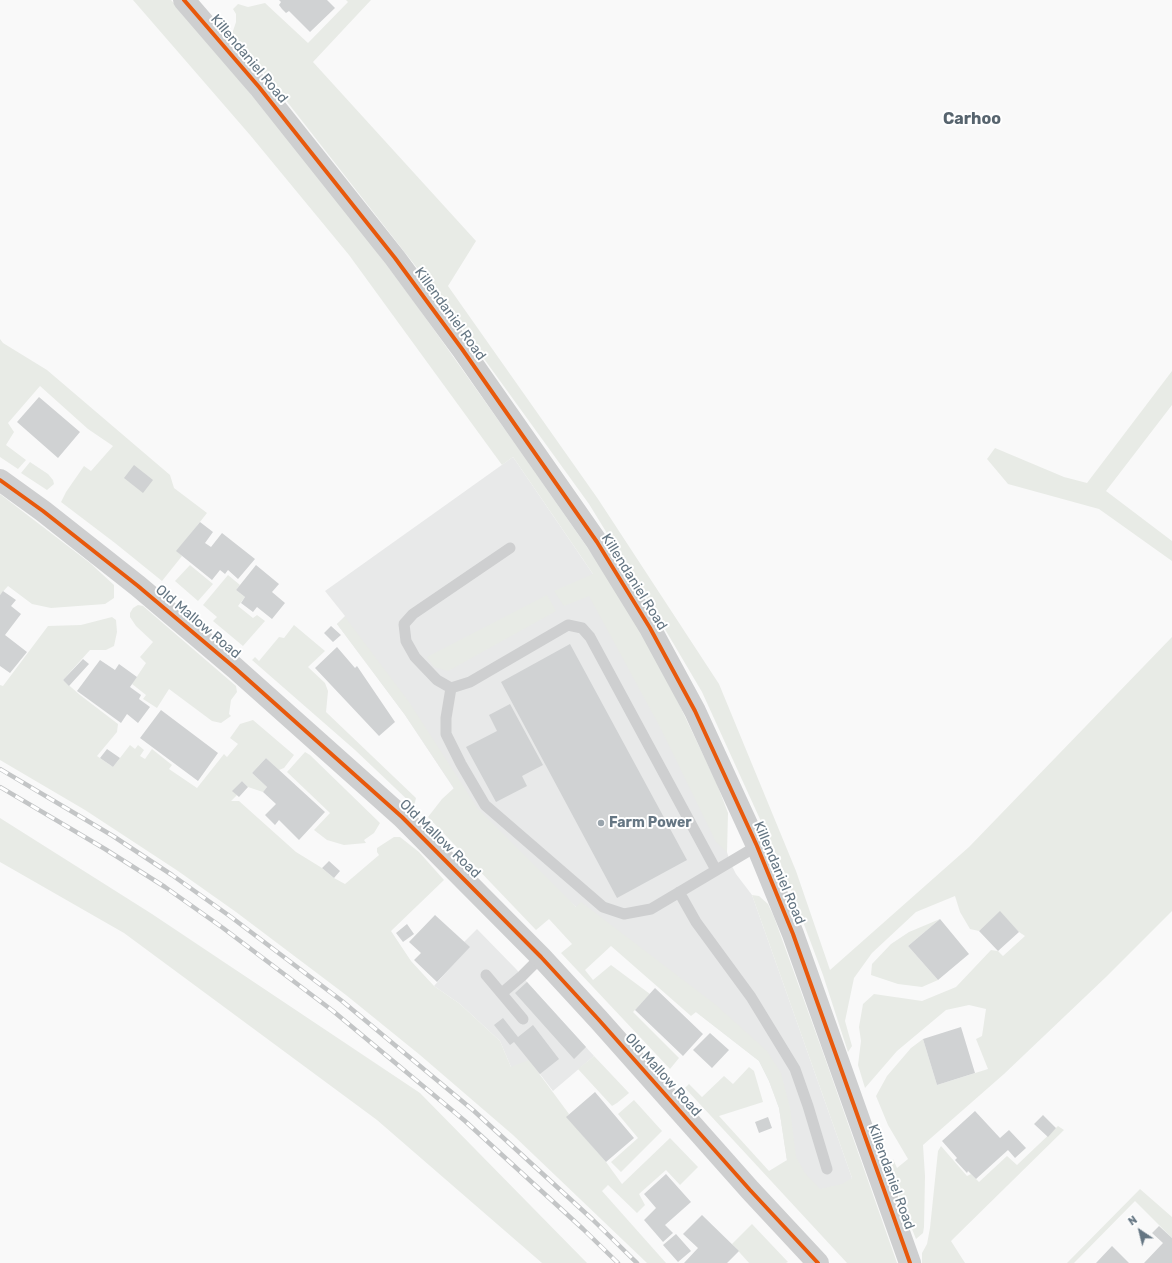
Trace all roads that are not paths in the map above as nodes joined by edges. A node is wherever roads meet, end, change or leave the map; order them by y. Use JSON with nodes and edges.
{"nodes":[{"id":1,"x":184,"y":0,"type":"edge"},
{"id":2,"x":0,"y":480,"type":"edge"},
{"id":3,"x":510,"y":548,"type":"dead end"},
{"id":4,"x":451,"y":688,"type":"junction"},
{"id":5,"x":758,"y":846,"type":"junction"},
{"id":6,"x":716,"y":870,"type":"junction"},
{"id":7,"x":679,"y":892,"type":"junction"},
{"id":8,"x":541,"y":957,"type":"junction"},
{"id":9,"x":486,"y":975,"type":"dead end"},
{"id":10,"x":502,"y":993,"type":"junction"},
{"id":11,"x":523,"y":1019,"type":"dead end"},
{"id":12,"x":827,"y":1169,"type":"dead end"},
{"id":13,"x":818,"y":1263,"type":"edge"},
{"id":14,"x":910,"y":1263,"type":"edge"}],
"edges":[{"from":1,"to":5,"type":"street","name":"Killendaniel Road"},
{"from":2,"to":8,"type":"street","name":"Old Mallow Road"},
{"from":3,"to":4,"type":"lane"},
{"from":4,"to":6,"type":"lane"},
{"from":4,"to":7,"type":"lane"},
{"from":5,"to":6,"type":"lane"},
{"from":5,"to":14,"type":"street","name":"Killendaniel Road"},
{"from":6,"to":7,"type":"lane"},
{"from":7,"to":12,"type":"lane"},
{"from":8,"to":10,"type":"lane"},
{"from":8,"to":13,"type":"street","name":"Old Mallow Road"},
{"from":9,"to":10,"type":"lane"},
{"from":10,"to":11,"type":"lane"}]}
